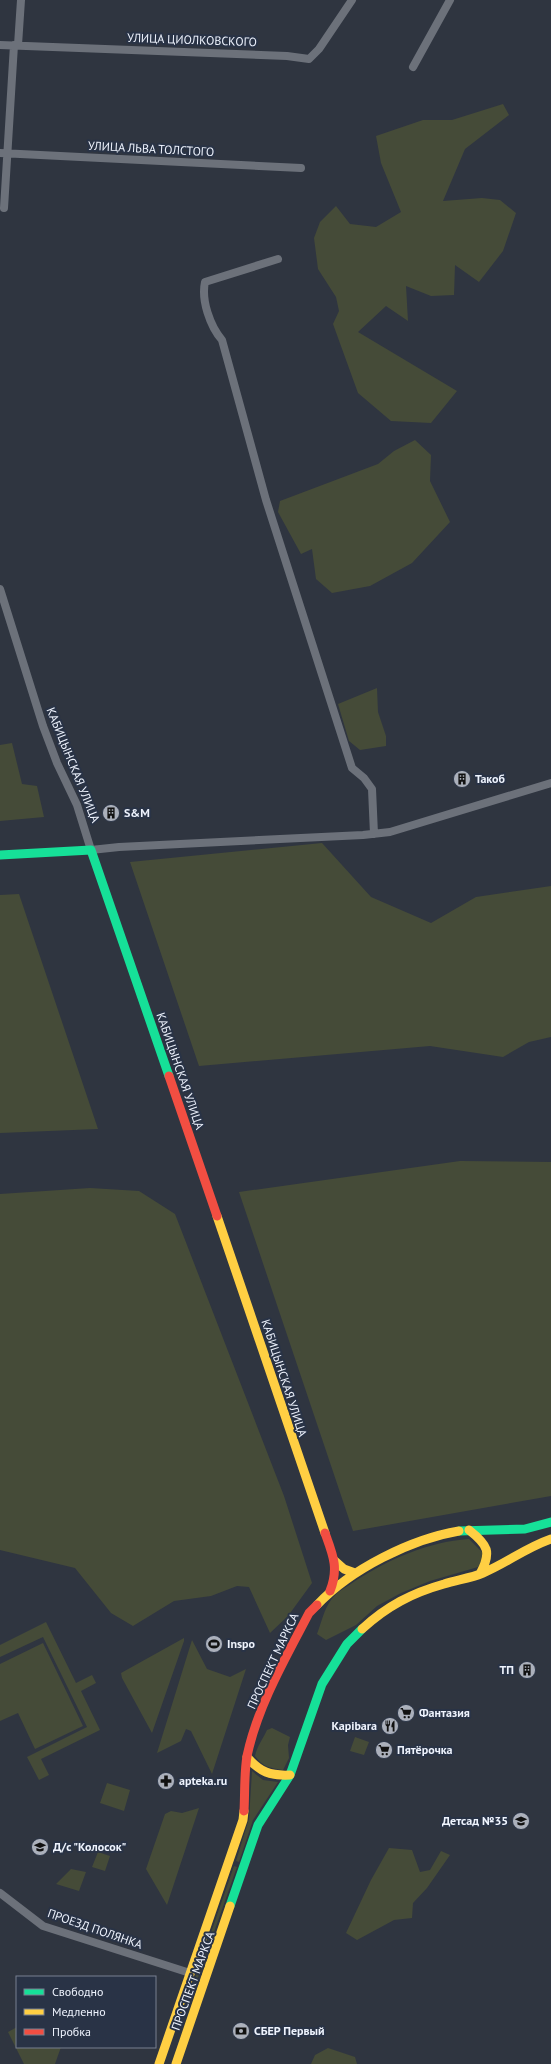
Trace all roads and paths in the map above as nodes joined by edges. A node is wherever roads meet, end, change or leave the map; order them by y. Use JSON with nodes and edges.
{"nodes":[{"id":1,"x":21,"y":0,"type":"edge"},
{"id":2,"x":352,"y":0,"type":"edge"},
{"id":3,"x":450,"y":0,"type":"edge"},
{"id":4,"x":0,"y":45,"type":"edge"},
{"id":5,"x":16,"y":45,"type":"junction"},
{"id":6,"x":413,"y":67,"type":"dead end"},
{"id":7,"x":4,"y":153,"type":"edge"},
{"id":8,"x":301,"y":168,"type":"dead end"},
{"id":9,"x":4,"y":208,"type":"dead end"},
{"id":10,"x":278,"y":259,"type":"dead end"},
{"id":11,"x":0,"y":589,"type":"edge"},
{"id":12,"x":551,"y":783,"type":"edge"},
{"id":13,"x":374,"y":834,"type":"junction"},
{"id":14,"x":91,"y":850,"type":"junction"},
{"id":15,"x":0,"y":856,"type":"edge"},
{"id":16,"x":551,"y":1522,"type":"edge"},
{"id":17,"x":469,"y":1530,"type":"junction"},
{"id":18,"x":551,"y":1538,"type":"edge"},
{"id":19,"x":335,"y":1561,"type":"junction"},
{"id":20,"x":355,"y":1573,"type":"junction"},
{"id":21,"x":480,"y":1574,"type":"junction"},
{"id":22,"x":330,"y":1590,"type":"junction"},
{"id":23,"x":247,"y":1757,"type":"junction"},
{"id":24,"x":290,"y":1775,"type":"junction"},
{"id":25,"x":0,"y":1893,"type":"edge"},
{"id":26,"x":190,"y":1973,"type":"junction"},
{"id":27,"x":176,"y":2011,"type":"junction"},
{"id":28,"x":193,"y":2016,"type":"junction"},
{"id":29,"x":159,"y":2064,"type":"edge"},
{"id":30,"x":176,"y":2064,"type":"edge"}],
"edges":[{"from":1,"to":5,"type":"street"},
{"from":2,"to":5,"type":"street","name":"УЛИЦА ЦИОЛКОВСКОГО"},
{"from":3,"to":6,"type":"street"},
{"from":4,"to":5,"type":"street","name":"УЛИЦА ЦИОЛКОВСКОГО"},
{"from":5,"to":7,"type":"street"},
{"from":7,"to":8,"type":"street","name":"УЛИЦА ЛЬВА ТОЛСТОГО"},
{"from":7,"to":9,"type":"street"},
{"from":10,"to":13,"type":"street"},
{"from":11,"to":14,"type":"street","name":"КАБИЦЫНСКАЯ УЛИЦА"},
{"from":12,"to":13,"type":"street"},
{"from":13,"to":14,"type":"street"},
{"from":14,"to":15,"type":"main road"},
{"from":14,"to":19,"type":"main road","name":"КАБИЦЫНСКАЯ УЛИЦА"},
{"from":16,"to":17,"type":"main road","name":"ПРОСПЕКТ МАРКСА"},
{"from":17,"to":20,"type":"main road","name":"ПРОСПЕКТ МАРКСА"},
{"from":17,"to":21,"type":"main road"},
{"from":18,"to":21,"type":"main road","name":"ПРОСПЕКТ МАРКСА"},
{"from":19,"to":20,"type":"main road"},
{"from":19,"to":22,"type":"main road"},
{"from":20,"to":22,"type":"main road","name":"ПРОСПЕКТ МАРКСА"},
{"from":21,"to":24,"type":"main road","name":"ПРОСПЕКТ МАРКСА"},
{"from":22,"to":23,"type":"main road","name":"ПРОСПЕКТ МАРКСА"},
{"from":23,"to":24,"type":"main road"},
{"from":23,"to":26,"type":"main road","name":"ПРОСПЕКТ МАРКСА"},
{"from":24,"to":28,"type":"main road","name":"ПРОСПЕКТ МАРКСА"},
{"from":25,"to":26,"type":"street","name":"ПРОЕЗД ПОЛЯНКА"},
{"from":26,"to":27,"type":"main road","name":"ПРОСПЕКТ МАРКСА"},
{"from":27,"to":28,"type":"main road"},
{"from":27,"to":29,"type":"main road","name":"ПРОСПЕКТ МАРКСА"},
{"from":28,"to":30,"type":"main road","name":"ПРОСПЕКТ МАРКСА"}]}
